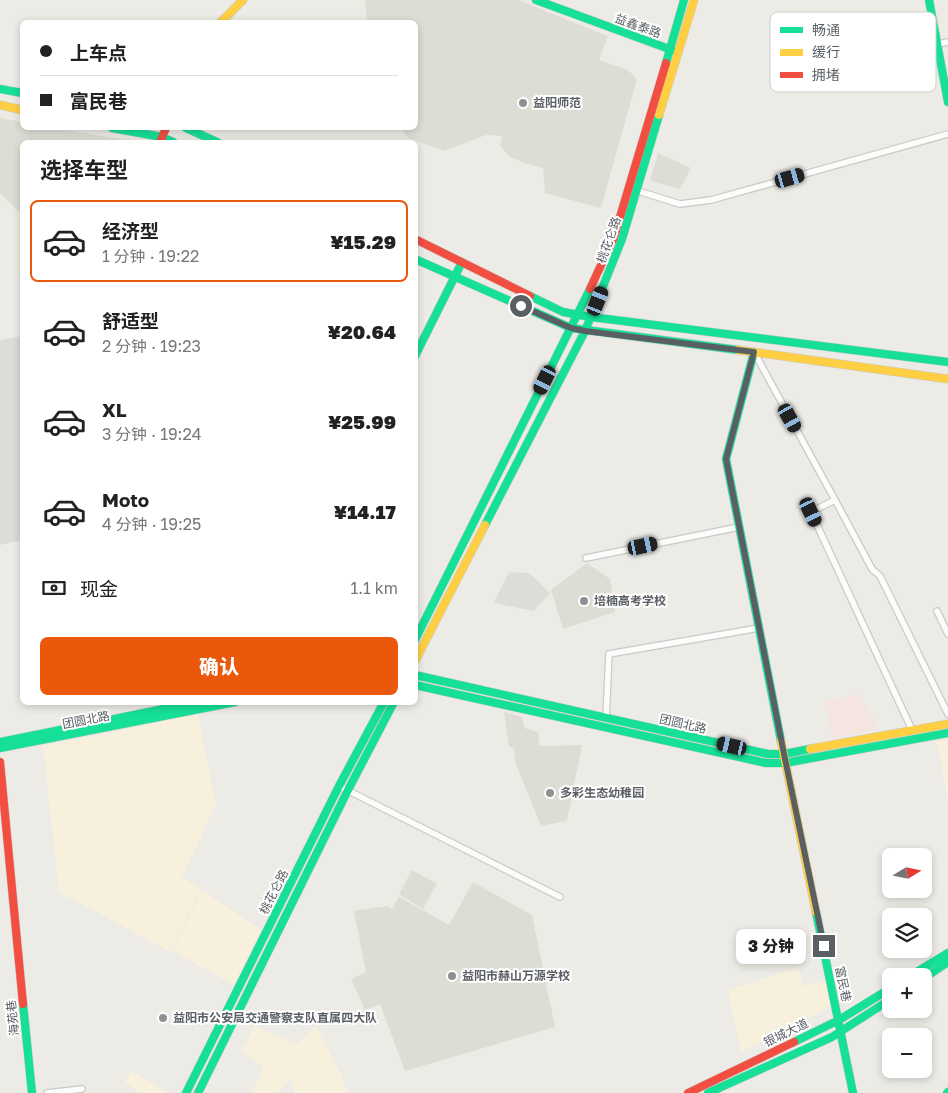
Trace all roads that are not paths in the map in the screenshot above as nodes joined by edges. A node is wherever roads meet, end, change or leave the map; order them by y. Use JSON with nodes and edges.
{"nodes":[{"id":1,"x":243,"y":0,"type":"edge"},
{"id":2,"x":536,"y":0,"type":"edge"},
{"id":3,"x":684,"y":0,"type":"edge"},
{"id":4,"x":694,"y":0,"type":"edge"},
{"id":5,"x":223,"y":20,"type":"edge"},
{"id":6,"x":936,"y":34,"type":"edge"},
{"id":7,"x":948,"y":42,"type":"edge"},
{"id":8,"x":938,"y":44,"type":"junction"},
{"id":9,"x":668,"y":49,"type":"junction"},
{"id":10,"x":677,"y":52,"type":"junction"},
{"id":11,"x":0,"y":89,"type":"edge"},
{"id":12,"x":20,"y":93,"type":"edge"},
{"id":13,"x":948,"y":102,"type":"edge"},
{"id":14,"x":0,"y":105,"type":"edge"},
{"id":15,"x":20,"y":110,"type":"edge"},
{"id":16,"x":120,"y":130,"type":"edge"},
{"id":17,"x":190,"y":130,"type":"edge"},
{"id":18,"x":948,"y":134,"type":"edge"},
{"id":19,"x":161,"y":140,"type":"edge"},
{"id":20,"x":213,"y":140,"type":"edge"},
{"id":21,"x":638,"y":191,"type":"junction"},
{"id":22,"x":418,"y":240,"type":"edge"},
{"id":23,"x":418,"y":260,"type":"edge"},
{"id":24,"x":462,"y":262,"type":"junction"},
{"id":25,"x":454,"y":278,"type":"junction"},
{"id":26,"x":578,"y":315,"type":"junction"},
{"id":27,"x":591,"y":317,"type":"junction"},
{"id":28,"x":571,"y":328,"type":"junction"},
{"id":29,"x":585,"y":331,"type":"junction"},
{"id":30,"x":418,"y":350,"type":"edge"},
{"id":31,"x":754,"y":352,"type":"junction"},
{"id":32,"x":948,"y":362,"type":"edge"},
{"id":33,"x":948,"y":378,"type":"edge"},
{"id":34,"x":835,"y":500,"type":"junction"},
{"id":35,"x":739,"y":527,"type":"junction"},
{"id":36,"x":586,"y":558,"type":"dead end"},
{"id":37,"x":937,"y":611,"type":"dead end"},
{"id":38,"x":759,"y":628,"type":"junction"},
{"id":39,"x":418,"y":634,"type":"edge"},
{"id":40,"x":948,"y":634,"type":"edge"},
{"id":41,"x":418,"y":655,"type":"edge"},
{"id":42,"x":418,"y":676,"type":"edge"},
{"id":43,"x":418,"y":686,"type":"edge"},
{"id":44,"x":183,"y":705,"type":"edge"},
{"id":45,"x":220,"y":705,"type":"edge"},
{"id":46,"x":382,"y":705,"type":"edge"},
{"id":47,"x":392,"y":705,"type":"edge"},
{"id":48,"x":948,"y":714,"type":"edge"},
{"id":49,"x":606,"y":718,"type":"junction"},
{"id":50,"x":948,"y":724,"type":"edge"},
{"id":51,"x":912,"y":730,"type":"junction"},
{"id":52,"x":948,"y":733,"type":"edge"},
{"id":53,"x":0,"y":742,"type":"edge"},
{"id":54,"x":0,"y":748,"type":"edge"},
{"id":55,"x":784,"y":759,"type":"junction"},
{"id":56,"x":0,"y":762,"type":"edge"},
{"id":57,"x":339,"y":786,"type":"junction"},
{"id":58,"x":348,"y":790,"type":"junction"},
{"id":59,"x":560,"y":897,"type":"dead end"},
{"id":60,"x":948,"y":953,"type":"edge"},
{"id":61,"x":948,"y":962,"type":"edge"},
{"id":62,"x":923,"y":968,"type":"edge"},
{"id":63,"x":932,"y":973,"type":"edge"},
{"id":64,"x":882,"y":994,"type":"edge"},
{"id":65,"x":882,"y":1005,"type":"edge"},
{"id":66,"x":839,"y":1020,"type":"junction"},
{"id":67,"x":841,"y":1031,"type":"junction"},
{"id":68,"x":82,"y":1089,"type":"dead end"},
{"id":69,"x":32,"y":1093,"type":"edge"},
{"id":70,"x":46,"y":1093,"type":"edge"},
{"id":71,"x":186,"y":1093,"type":"edge"},
{"id":72,"x":198,"y":1093,"type":"edge"},
{"id":73,"x":688,"y":1093,"type":"edge"},
{"id":74,"x":708,"y":1093,"type":"edge"},
{"id":75,"x":853,"y":1093,"type":"edge"}],
"edges":[{"from":1,"to":5,"type":"main road"},
{"from":2,"to":9,"type":"main road","name":"益鑫泰路"},
{"from":3,"to":9,"type":"main road","name":"桃花仑路"},
{"from":4,"to":10,"type":"main road","name":"桃花仑路"},
{"from":6,"to":8,"type":"main road"},
{"from":7,"to":8,"type":"street"},
{"from":8,"to":13,"type":"main road"},
{"from":9,"to":10,"type":"main road","name":"益鑫泰路"},
{"from":9,"to":26,"type":"main road","name":"桃花仑路"},
{"from":10,"to":21,"type":"main road","name":"桃花仑路"},
{"from":11,"to":12,"type":"main road"},
{"from":14,"to":15,"type":"main road"},
{"from":16,"to":19,"type":"main road"},
{"from":17,"to":20,"type":"main road"},
{"from":18,"to":21,"type":"street"},
{"from":21,"to":27,"type":"main road","name":"桃花仑路"},
{"from":22,"to":24,"type":"main road"},
{"from":23,"to":25,"type":"main road"},
{"from":24,"to":25,"type":"main road"},
{"from":24,"to":26,"type":"main road"},
{"from":25,"to":28,"type":"main road"},
{"from":25,"to":30,"type":"main road"},
{"from":26,"to":27,"type":"main road"},
{"from":26,"to":28,"type":"main road","name":"桃花仑路"},
{"from":27,"to":29,"type":"main road","name":"桃花仑路"},
{"from":27,"to":32,"type":"main road"},
{"from":28,"to":29,"type":"main road"},
{"from":28,"to":39,"type":"main road","name":"桃花仑路"},
{"from":29,"to":31,"type":"main road"},
{"from":29,"to":41,"type":"main road","name":"桃花仑路"},
{"from":31,"to":33,"type":"main road"},
{"from":31,"to":34,"type":"street"},
{"from":31,"to":35,"type":"main road","name":"富民巷"},
{"from":34,"to":48,"type":"street"},
{"from":34,"to":51,"type":"street"},
{"from":35,"to":36,"type":"street"},
{"from":35,"to":38,"type":"main road","name":"富民巷"},
{"from":37,"to":40,"type":"street"},
{"from":38,"to":49,"type":"street"},
{"from":38,"to":55,"type":"main road","name":"富民巷"},
{"from":42,"to":49,"type":"main road","name":"团圆北路"},
{"from":43,"to":55,"type":"main road","name":"团圆北路"},
{"from":44,"to":53,"type":"main road","name":"团圆北路"},
{"from":45,"to":54,"type":"main road","name":"团圆北路"},
{"from":46,"to":57,"type":"main road","name":"桃花仑路"},
{"from":47,"to":58,"type":"main road","name":"桃花仑路"},
{"from":49,"to":55,"type":"main road","name":"团圆北路"},
{"from":50,"to":51,"type":"main road","name":"团圆北路"},
{"from":51,"to":55,"type":"main road","name":"团圆北路"},
{"from":52,"to":55,"type":"main road","name":"团圆北路"},
{"from":55,"to":66,"type":"main road","name":"富民巷"},
{"from":56,"to":69,"type":"main road","name":"海苑巷"},
{"from":57,"to":58,"type":"street"},
{"from":57,"to":71,"type":"main road","name":"桃花仑路"},
{"from":58,"to":59,"type":"street"},
{"from":58,"to":72,"type":"main road","name":"桃花仑路"},
{"from":60,"to":62,"type":"main road"},
{"from":61,"to":63,"type":"main road"},
{"from":64,"to":66,"type":"main road","name":"银城大道"},
{"from":65,"to":67,"type":"main road","name":"银城大道"},
{"from":66,"to":67,"type":"main road","name":"富民巷"},
{"from":66,"to":73,"type":"main road","name":"银城大道"},
{"from":67,"to":74,"type":"main road","name":"银城大道"},
{"from":67,"to":75,"type":"main road","name":"富民巷"},
{"from":68,"to":70,"type":"street"}]}
